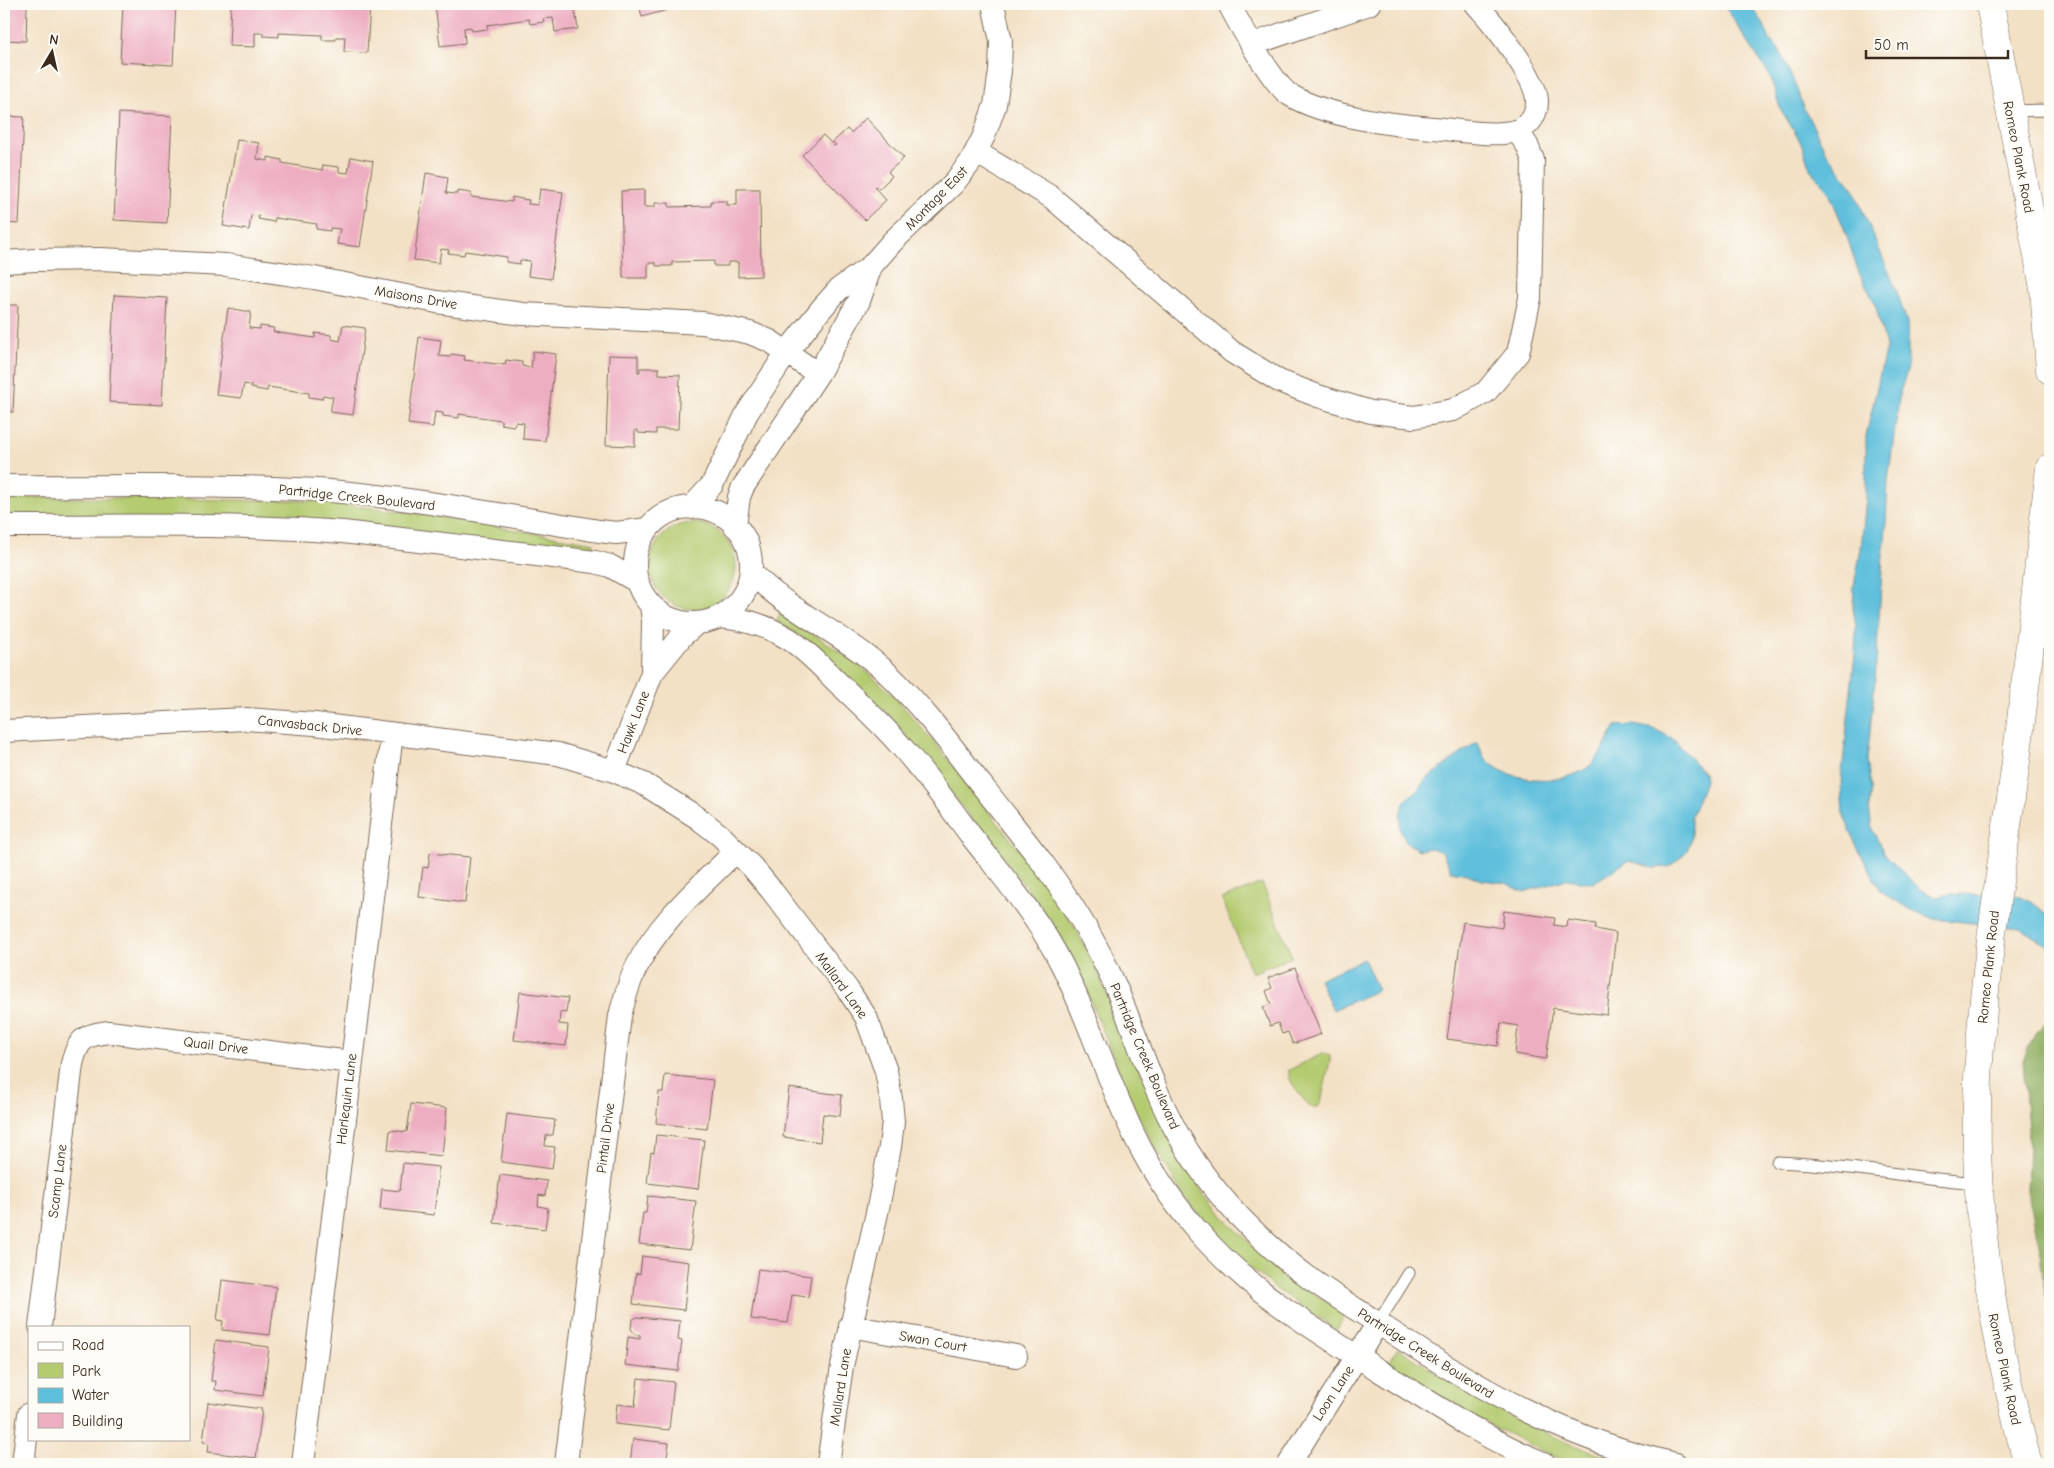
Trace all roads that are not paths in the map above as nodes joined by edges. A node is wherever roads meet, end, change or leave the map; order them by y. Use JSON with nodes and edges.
{"nodes":[{"id":1,"x":993,"y":4,"type":"edge"},
{"id":2,"x":1229,"y":4,"type":"edge"},
{"id":3,"x":1369,"y":4,"type":"edge"},
{"id":4,"x":1476,"y":4,"type":"edge"},
{"id":5,"x":1990,"y":4,"type":"edge"},
{"id":6,"x":1253,"y":44,"type":"junction"},
{"id":7,"x":2050,"y":110,"type":"edge"},
{"id":8,"x":2010,"y":111,"type":"junction"},
{"id":9,"x":1517,"y":131,"type":"junction"},
{"id":10,"x":976,"y":152,"type":"junction"},
{"id":11,"x":4,"y":262,"type":"edge"},
{"id":12,"x":871,"y":266,"type":"junction"},
{"id":13,"x":2046,"y":278,"type":"edge"},
{"id":14,"x":787,"y":352,"type":"junction"},
{"id":15,"x":2050,"y":370,"type":"edge"},
{"id":16,"x":818,"y":374,"type":"junction"},
{"id":17,"x":2050,"y":468,"type":"edge"},
{"id":18,"x":4,"y":486,"type":"edge"},
{"id":19,"x":691,"y":508,"type":"junction"},
{"id":20,"x":4,"y":526,"type":"edge"},
{"id":21,"x":735,"y":526,"type":"junction"},
{"id":22,"x":648,"y":529,"type":"junction"},
{"id":23,"x":751,"y":572,"type":"junction"},
{"id":24,"x":638,"y":582,"type":"junction"},
{"id":25,"x":651,"y":605,"type":"junction"},
{"id":26,"x":720,"y":617,"type":"junction"},
{"id":27,"x":697,"y":623,"type":"junction"},
{"id":28,"x":652,"y":674,"type":"junction"},
{"id":29,"x":4,"y":730,"type":"edge"},
{"id":30,"x":392,"y":734,"type":"junction"},
{"id":31,"x":614,"y":770,"type":"junction"},
{"id":32,"x":736,"y":851,"type":"junction"},
{"id":33,"x":83,"y":1038,"type":"joint"},
{"id":34,"x":351,"y":1062,"type":"junction"},
{"id":35,"x":1777,"y":1162,"type":"dead end"},
{"id":36,"x":1978,"y":1184,"type":"junction"},
{"id":37,"x":1409,"y":1273,"type":"dead end"},
{"id":38,"x":1378,"y":1323,"type":"junction"},
{"id":39,"x":40,"y":1326,"type":"edge"},
{"id":40,"x":850,"y":1326,"type":"junction"},
{"id":41,"x":1016,"y":1356,"type":"dead end"},
{"id":42,"x":1356,"y":1357,"type":"junction"},
{"id":43,"x":28,"y":1422,"type":"edge"},
{"id":44,"x":23,"y":1464,"type":"edge"},
{"id":45,"x":303,"y":1464,"type":"edge"},
{"id":46,"x":566,"y":1464,"type":"edge"},
{"id":47,"x":828,"y":1464,"type":"edge"},
{"id":48,"x":1289,"y":1464,"type":"edge"},
{"id":49,"x":1545,"y":1464,"type":"edge"},
{"id":50,"x":1676,"y":1464,"type":"edge"},
{"id":51,"x":2028,"y":1464,"type":"edge"}],
"edges":[{"from":1,"to":10,"type":"street","name":"Montage East"},
{"from":2,"to":6,"type":"street"},
{"from":3,"to":6,"type":"street"},
{"from":4,"to":9,"type":"street"},
{"from":5,"to":8,"type":"main road","name":"Romeo Plank Road"},
{"from":6,"to":9,"type":"street"},
{"from":7,"to":8,"type":"lane"},
{"from":8,"to":13,"type":"main road","name":"Romeo Plank Road"},
{"from":9,"to":10,"type":"street"},
{"from":10,"to":12,"type":"street","name":"Montage East"},
{"from":11,"to":14,"type":"street","name":"Maisons Drive"},
{"from":12,"to":14,"type":"street","name":"Montage East"},
{"from":12,"to":16,"type":"street","name":"Montage East"},
{"from":13,"to":15,"type":"main road","name":"Romeo Plank Road"},
{"from":14,"to":16,"type":"street","name":"Maisons Drive"},
{"from":14,"to":19,"type":"street","name":"Montage East"},
{"from":16,"to":21,"type":"street","name":"Montage East"},
{"from":17,"to":36,"type":"main road","name":"Romeo Plank Road"},
{"from":18,"to":22,"type":"street","name":"Partridge Creek Boulevard"},
{"from":19,"to":21,"type":"street"},
{"from":19,"to":22,"type":"street"},
{"from":20,"to":24,"type":"street"},
{"from":21,"to":23,"type":"street"},
{"from":22,"to":24,"type":"street"},
{"from":23,"to":26,"type":"street"},
{"from":23,"to":38,"type":"street","name":"Partridge Creek Boulevard"},
{"from":24,"to":25,"type":"street"},
{"from":25,"to":27,"type":"street"},
{"from":25,"to":28,"type":"street","name":"Hawk Lane"},
{"from":26,"to":27,"type":"street"},
{"from":26,"to":42,"type":"street"},
{"from":27,"to":28,"type":"street","name":"Hawk Lane"},
{"from":28,"to":31,"type":"street","name":"Hawk Lane"},
{"from":29,"to":30,"type":"street","name":"Canvasback Drive"},
{"from":30,"to":31,"type":"street","name":"Canvasback Drive"},
{"from":30,"to":34,"type":"street","name":"Harlequin Lane"},
{"from":31,"to":32,"type":"street","name":"Mallard Lane"},
{"from":32,"to":40,"type":"street","name":"Mallard Lane"},
{"from":32,"to":46,"type":"street","name":"Pintail Drive"},
{"from":33,"to":34,"type":"street","name":"Quail Drive"},
{"from":33,"to":39,"type":"street","name":"Scamp Lane"},
{"from":34,"to":45,"type":"street","name":"Harlequin Lane"},
{"from":35,"to":36,"type":"lane"},
{"from":36,"to":51,"type":"main road","name":"Romeo Plank Road"},
{"from":37,"to":38,"type":"lane"},
{"from":38,"to":42,"type":"street","name":"Loon Lane"},
{"from":38,"to":50,"type":"street","name":"Partridge Creek Boulevard"},
{"from":40,"to":41,"type":"street","name":"Swan Court"},
{"from":40,"to":47,"type":"street","name":"Mallard Lane"},
{"from":42,"to":48,"type":"street","name":"Loon Lane"},
{"from":42,"to":49,"type":"street"},
{"from":43,"to":44,"type":"street"}]}
